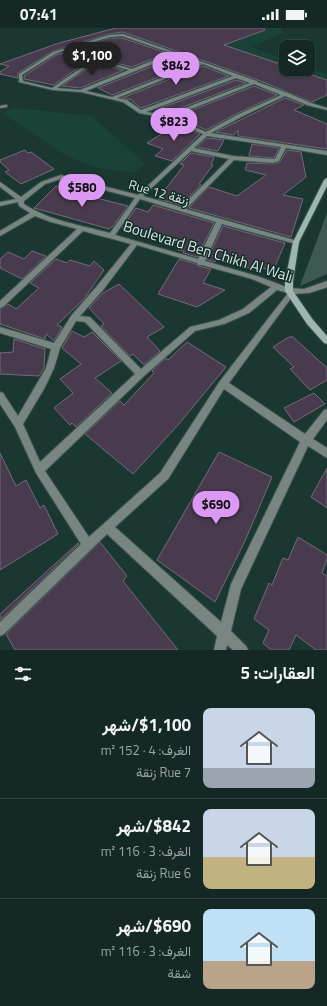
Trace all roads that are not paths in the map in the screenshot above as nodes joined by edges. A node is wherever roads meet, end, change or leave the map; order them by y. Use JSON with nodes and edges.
{"nodes":[{"id":1,"x":63,"y":50,"type":"junction"},
{"id":2,"x":175,"y":53,"type":"junction"},
{"id":3,"x":91,"y":63,"type":"junction"},
{"id":4,"x":203,"y":63,"type":"junction"},
{"id":5,"x":132,"y":70,"type":"junction"},
{"id":6,"x":235,"y":77,"type":"dead end"},
{"id":7,"x":255,"y":82,"type":"junction"},
{"id":8,"x":53,"y":89,"type":"junction"},
{"id":9,"x":81,"y":91,"type":"junction"},
{"id":10,"x":286,"y":94,"type":"junction"},
{"id":11,"x":112,"y":98,"type":"junction"},
{"id":12,"x":325,"y":110,"type":"edge"},
{"id":13,"x":141,"y":112,"type":"junction"},
{"id":14,"x":167,"y":117,"type":"junction"},
{"id":15,"x":206,"y":134,"type":"junction"},
{"id":16,"x":284,"y":147,"type":"junction"},
{"id":17,"x":189,"y":149,"type":"junction"},
{"id":18,"x":327,"y":154,"type":"edge"},
{"id":19,"x":233,"y":158,"type":"junction"},
{"id":20,"x":327,"y":180,"type":"edge"},
{"id":21,"x":0,"y":184,"type":"edge"},
{"id":22,"x":139,"y":197,"type":"junction"},
{"id":23,"x":21,"y":200,"type":"junction"},
{"id":24,"x":0,"y":204,"type":"edge"},
{"id":25,"x":182,"y":210,"type":"junction"},
{"id":26,"x":33,"y":214,"type":"junction"},
{"id":27,"x":220,"y":221,"type":"junction"},
{"id":28,"x":0,"y":227,"type":"edge"},
{"id":29,"x":8,"y":229,"type":"junction"},
{"id":30,"x":82,"y":229,"type":"junction"},
{"id":31,"x":0,"y":234,"type":"edge"},
{"id":32,"x":111,"y":236,"type":"junction"},
{"id":33,"x":296,"y":242,"type":"junction"},
{"id":34,"x":135,"y":243,"type":"junction"},
{"id":35,"x":200,"y":263,"type":"junction"},
{"id":36,"x":327,"y":284,"type":"edge"},
{"id":37,"x":277,"y":286,"type":"junction"},
{"id":38,"x":290,"y":292,"type":"junction"},
{"id":39,"x":0,"y":305,"type":"edge"},
{"id":40,"x":74,"y":318,"type":"junction"},
{"id":41,"x":0,"y":330,"type":"edge"},
{"id":42,"x":327,"y":341,"type":"edge"},
{"id":43,"x":56,"y":347,"type":"junction"},
{"id":44,"x":141,"y":374,"type":"junction"},
{"id":45,"x":223,"y":384,"type":"junction"},
{"id":46,"x":0,"y":396,"type":"edge"},
{"id":47,"x":327,"y":413,"type":"edge"},
{"id":48,"x":18,"y":424,"type":"junction"},
{"id":49,"x":306,"y":440,"type":"junction"},
{"id":50,"x":327,"y":453,"type":"edge"},
{"id":51,"x":39,"y":470,"type":"junction"},
{"id":52,"x":107,"y":527,"type":"junction"},
{"id":53,"x":88,"y":545,"type":"junction"},
{"id":54,"x":0,"y":630,"type":"edge"},
{"id":55,"x":223,"y":633,"type":"junction"},
{"id":56,"x":220,"y":650,"type":"edge"},
{"id":57,"x":242,"y":650,"type":"edge"}],
"edges":[{"from":1,"to":2,"type":"street"},
{"from":1,"to":3,"type":"street"},
{"from":1,"to":8,"type":"street"},
{"from":2,"to":4,"type":"street"},
{"from":2,"to":5,"type":"street"},
{"from":3,"to":5,"type":"street"},
{"from":3,"to":8,"type":"street"},
{"from":4,"to":7,"type":"street"},
{"from":4,"to":11,"type":"street"},
{"from":5,"to":9,"type":"street"},
{"from":6,"to":13,"type":"street"},
{"from":7,"to":10,"type":"street"},
{"from":7,"to":14,"type":"street"},
{"from":8,"to":9,"type":"street"},
{"from":9,"to":11,"type":"street"},
{"from":10,"to":12,"type":"street"},
{"from":10,"to":15,"type":"street"},
{"from":11,"to":13,"type":"street"},
{"from":13,"to":14,"type":"street"},
{"from":14,"to":15,"type":"street"},
{"from":15,"to":16,"type":"street"},
{"from":15,"to":17,"type":"street"},
{"from":16,"to":18,"type":"street"},
{"from":16,"to":19,"type":"street"},
{"from":17,"to":19,"type":"street"},
{"from":17,"to":22,"type":"street"},
{"from":19,"to":25,"type":"street"},
{"from":20,"to":33,"type":"street"},
{"from":21,"to":23,"type":"street"},
{"from":22,"to":23,"type":"street","name":"Rue 12 زنقة"},
{"from":22,"to":25,"type":"street","name":"Rue 12 زنقة"},
{"from":22,"to":32,"type":"street"},
{"from":23,"to":24,"type":"street"},
{"from":23,"to":26,"type":"street"},
{"from":25,"to":27,"type":"street","name":"Rue 12 زنقة"},
{"from":26,"to":29,"type":"street"},
{"from":26,"to":30,"type":"street","name":"Boulevard Ben Chikh Al Wali"},
{"from":27,"to":33,"type":"street","name":"Rue 12 زنقة"},
{"from":27,"to":35,"type":"street"},
{"from":28,"to":29,"type":"street"},
{"from":29,"to":31,"type":"street"},
{"from":30,"to":32,"type":"street","name":"Boulevard Ben Chikh Al Wali"},
{"from":30,"to":39,"type":"street"},
{"from":32,"to":34,"type":"street","name":"Boulevard Ben Chikh Al Wali"},
{"from":33,"to":38,"type":"street"},
{"from":34,"to":35,"type":"street","name":"Boulevard Ben Chikh Al Wali"},
{"from":34,"to":40,"type":"street"},
{"from":35,"to":37,"type":"street","name":"Boulevard Ben Chikh Al Wali"},
{"from":36,"to":38,"type":"street","name":"Boulevard Ben Chikh Al Wali"},
{"from":37,"to":38,"type":"street","name":"Boulevard Ben Chikh Al Wali"},
{"from":37,"to":44,"type":"street"},
{"from":38,"to":42,"type":"street"},
{"from":38,"to":45,"type":"street"},
{"from":40,"to":43,"type":"street"},
{"from":40,"to":44,"type":"street"},
{"from":41,"to":43,"type":"street"},
{"from":43,"to":48,"type":"street"},
{"from":44,"to":51,"type":"street"},
{"from":45,"to":49,"type":"street"},
{"from":45,"to":52,"type":"street"},
{"from":46,"to":48,"type":"street"},
{"from":47,"to":49,"type":"street"},
{"from":48,"to":51,"type":"street"},
{"from":49,"to":50,"type":"street"},
{"from":49,"to":55,"type":"street"},
{"from":51,"to":53,"type":"street"},
{"from":52,"to":53,"type":"street"},
{"from":52,"to":55,"type":"street"},
{"from":53,"to":54,"type":"street"},
{"from":55,"to":56,"type":"street"},
{"from":55,"to":57,"type":"street"}]}
